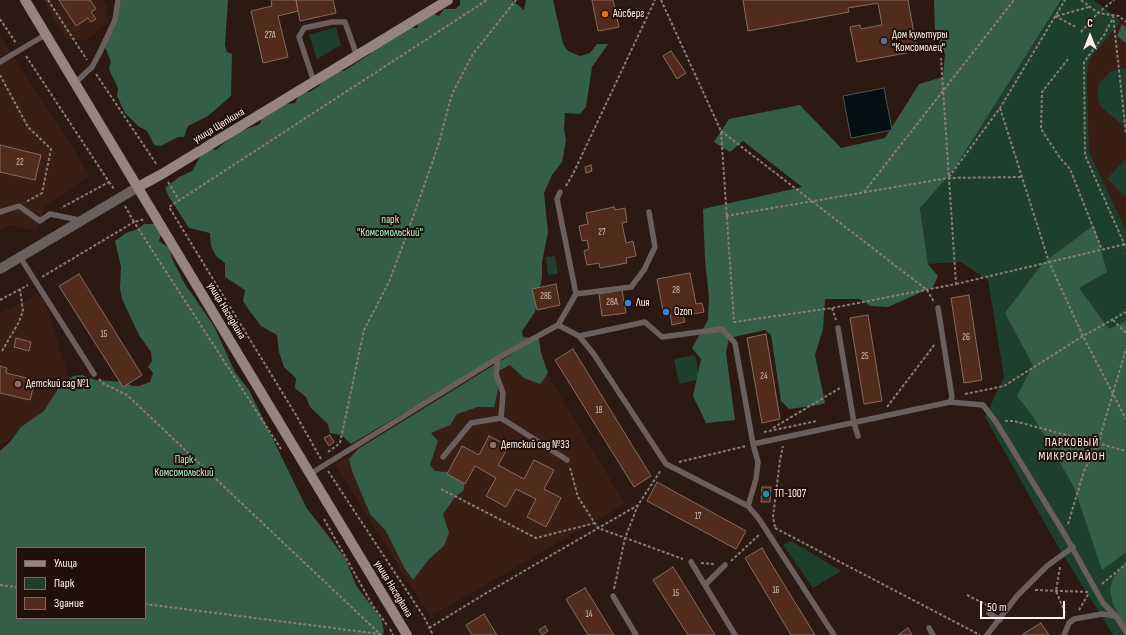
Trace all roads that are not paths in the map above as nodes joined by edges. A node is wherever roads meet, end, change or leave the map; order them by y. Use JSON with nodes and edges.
{"nodes":[{"id":1,"x":24,"y":0,"type":"edge"},
{"id":2,"x":118,"y":0,"type":"edge"},
{"id":3,"x":448,"y":0,"type":"edge"},
{"id":4,"x":46,"y":35,"type":"junction"},
{"id":5,"x":357,"y":56,"type":"junction"},
{"id":6,"x":0,"y":62,"type":"edge"},
{"id":7,"x":76,"y":82,"type":"junction"},
{"id":8,"x":314,"y":82,"type":"junction"},
{"id":9,"x":138,"y":187,"type":"junction"},
{"id":10,"x":560,"y":192,"type":"dead end"},
{"id":11,"x":0,"y":212,"type":"edge"},
{"id":12,"x":648,"y":212,"type":"dead end"},
{"id":13,"x":79,"y":220,"type":"junction"},
{"id":14,"x":20,"y":257,"type":"junction"},
{"id":15,"x":0,"y":269,"type":"edge"},
{"id":16,"x":576,"y":294,"type":"junction"},
{"id":17,"x":938,"y":308,"type":"road end"},
{"id":18,"x":558,"y":325,"type":"junction"},
{"id":19,"x":838,"y":328,"type":"road end"},
{"id":20,"x":579,"y":336,"type":"junction"},
{"id":21,"x":498,"y":358,"type":"junction"},
{"id":22,"x":94,"y":374,"type":"road end"},
{"id":23,"x":951,"y":400,"type":"junction"},
{"id":24,"x":501,"y":418,"type":"junction"},
{"id":25,"x":854,"y":423,"type":"junction"},
{"id":26,"x":858,"y":436,"type":"dead end"},
{"id":27,"x":753,"y":444,"type":"junction"},
{"id":28,"x":443,"y":457,"type":"dead end"},
{"id":29,"x":567,"y":460,"type":"road end"},
{"id":30,"x":310,"y":474,"type":"junction"},
{"id":31,"x":748,"y":506,"type":"junction"},
{"id":32,"x":1073,"y":547,"type":"junction"},
{"id":33,"x":691,"y":562,"type":"road end"},
{"id":34,"x":725,"y":565,"type":"road end"},
{"id":35,"x":705,"y":585,"type":"junction"},
{"id":36,"x":613,"y":596,"type":"road end"},
{"id":37,"x":989,"y":613,"type":"dead end"},
{"id":38,"x":1116,"y":616,"type":"junction"},
{"id":39,"x":1000,"y":620,"type":"junction"},
{"id":40,"x":929,"y":628,"type":"dead end"},
{"id":41,"x":1126,"y":632,"type":"edge"},
{"id":42,"x":407,"y":635,"type":"edge"},
{"id":43,"x":636,"y":635,"type":"edge"},
{"id":44,"x":735,"y":635,"type":"edge"},
{"id":45,"x":834,"y":635,"type":"edge"},
{"id":46,"x":933,"y":635,"type":"edge"},
{"id":47,"x":987,"y":635,"type":"edge"},
{"id":48,"x":1064,"y":635,"type":"edge"}],
"edges":[{"from":1,"to":4,"type":"main road","name":"улица Наседкина"},
{"from":2,"to":7,"type":"lane"},
{"from":3,"to":5,"type":"main road","name":"улица Щепкина"},
{"from":4,"to":6,"type":"lane"},
{"from":4,"to":7,"type":"main road","name":"улица Наседкина"},
{"from":5,"to":8,"type":"main road","name":"улица Щепкина"},
{"from":5,"to":8,"type":"lane"},
{"from":7,"to":9,"type":"main road","name":"улица Наседкина"},
{"from":8,"to":9,"type":"main road","name":"улица Щепкина"},
{"from":9,"to":13,"type":"street","name":"улица Щепкина"},
{"from":9,"to":30,"type":"main road","name":"улица Наседкина"},
{"from":10,"to":16,"type":"lane"},
{"from":11,"to":13,"type":"lane"},
{"from":12,"to":16,"type":"lane"},
{"from":13,"to":14,"type":"street","name":"улица Щепкина"},
{"from":14,"to":15,"type":"street","name":"улица Щепкина"},
{"from":14,"to":22,"type":"lane"},
{"from":16,"to":18,"type":"lane"},
{"from":17,"to":23,"type":"lane"},
{"from":18,"to":20,"type":"lane"},
{"from":18,"to":21,"type":"lane"},
{"from":19,"to":25,"type":"lane"},
{"from":20,"to":27,"type":"lane"},
{"from":20,"to":31,"type":"lane"},
{"from":21,"to":24,"type":"lane"},
{"from":21,"to":30,"type":"lane"},
{"from":23,"to":25,"type":"lane"},
{"from":23,"to":32,"type":"lane"},
{"from":24,"to":28,"type":"lane"},
{"from":24,"to":29,"type":"lane"},
{"from":25,"to":26,"type":"lane"},
{"from":25,"to":27,"type":"lane"},
{"from":27,"to":31,"type":"lane"},
{"from":30,"to":42,"type":"main road","name":"улица Наседкина"},
{"from":31,"to":45,"type":"lane"},
{"from":32,"to":38,"type":"lane"},
{"from":32,"to":39,"type":"lane"},
{"from":33,"to":35,"type":"lane"},
{"from":34,"to":35,"type":"lane"},
{"from":35,"to":44,"type":"lane"},
{"from":36,"to":43,"type":"lane"},
{"from":37,"to":39,"type":"lane"},
{"from":38,"to":41,"type":"lane"},
{"from":38,"to":48,"type":"lane"},
{"from":39,"to":47,"type":"lane"},
{"from":40,"to":46,"type":"lane"}]}
